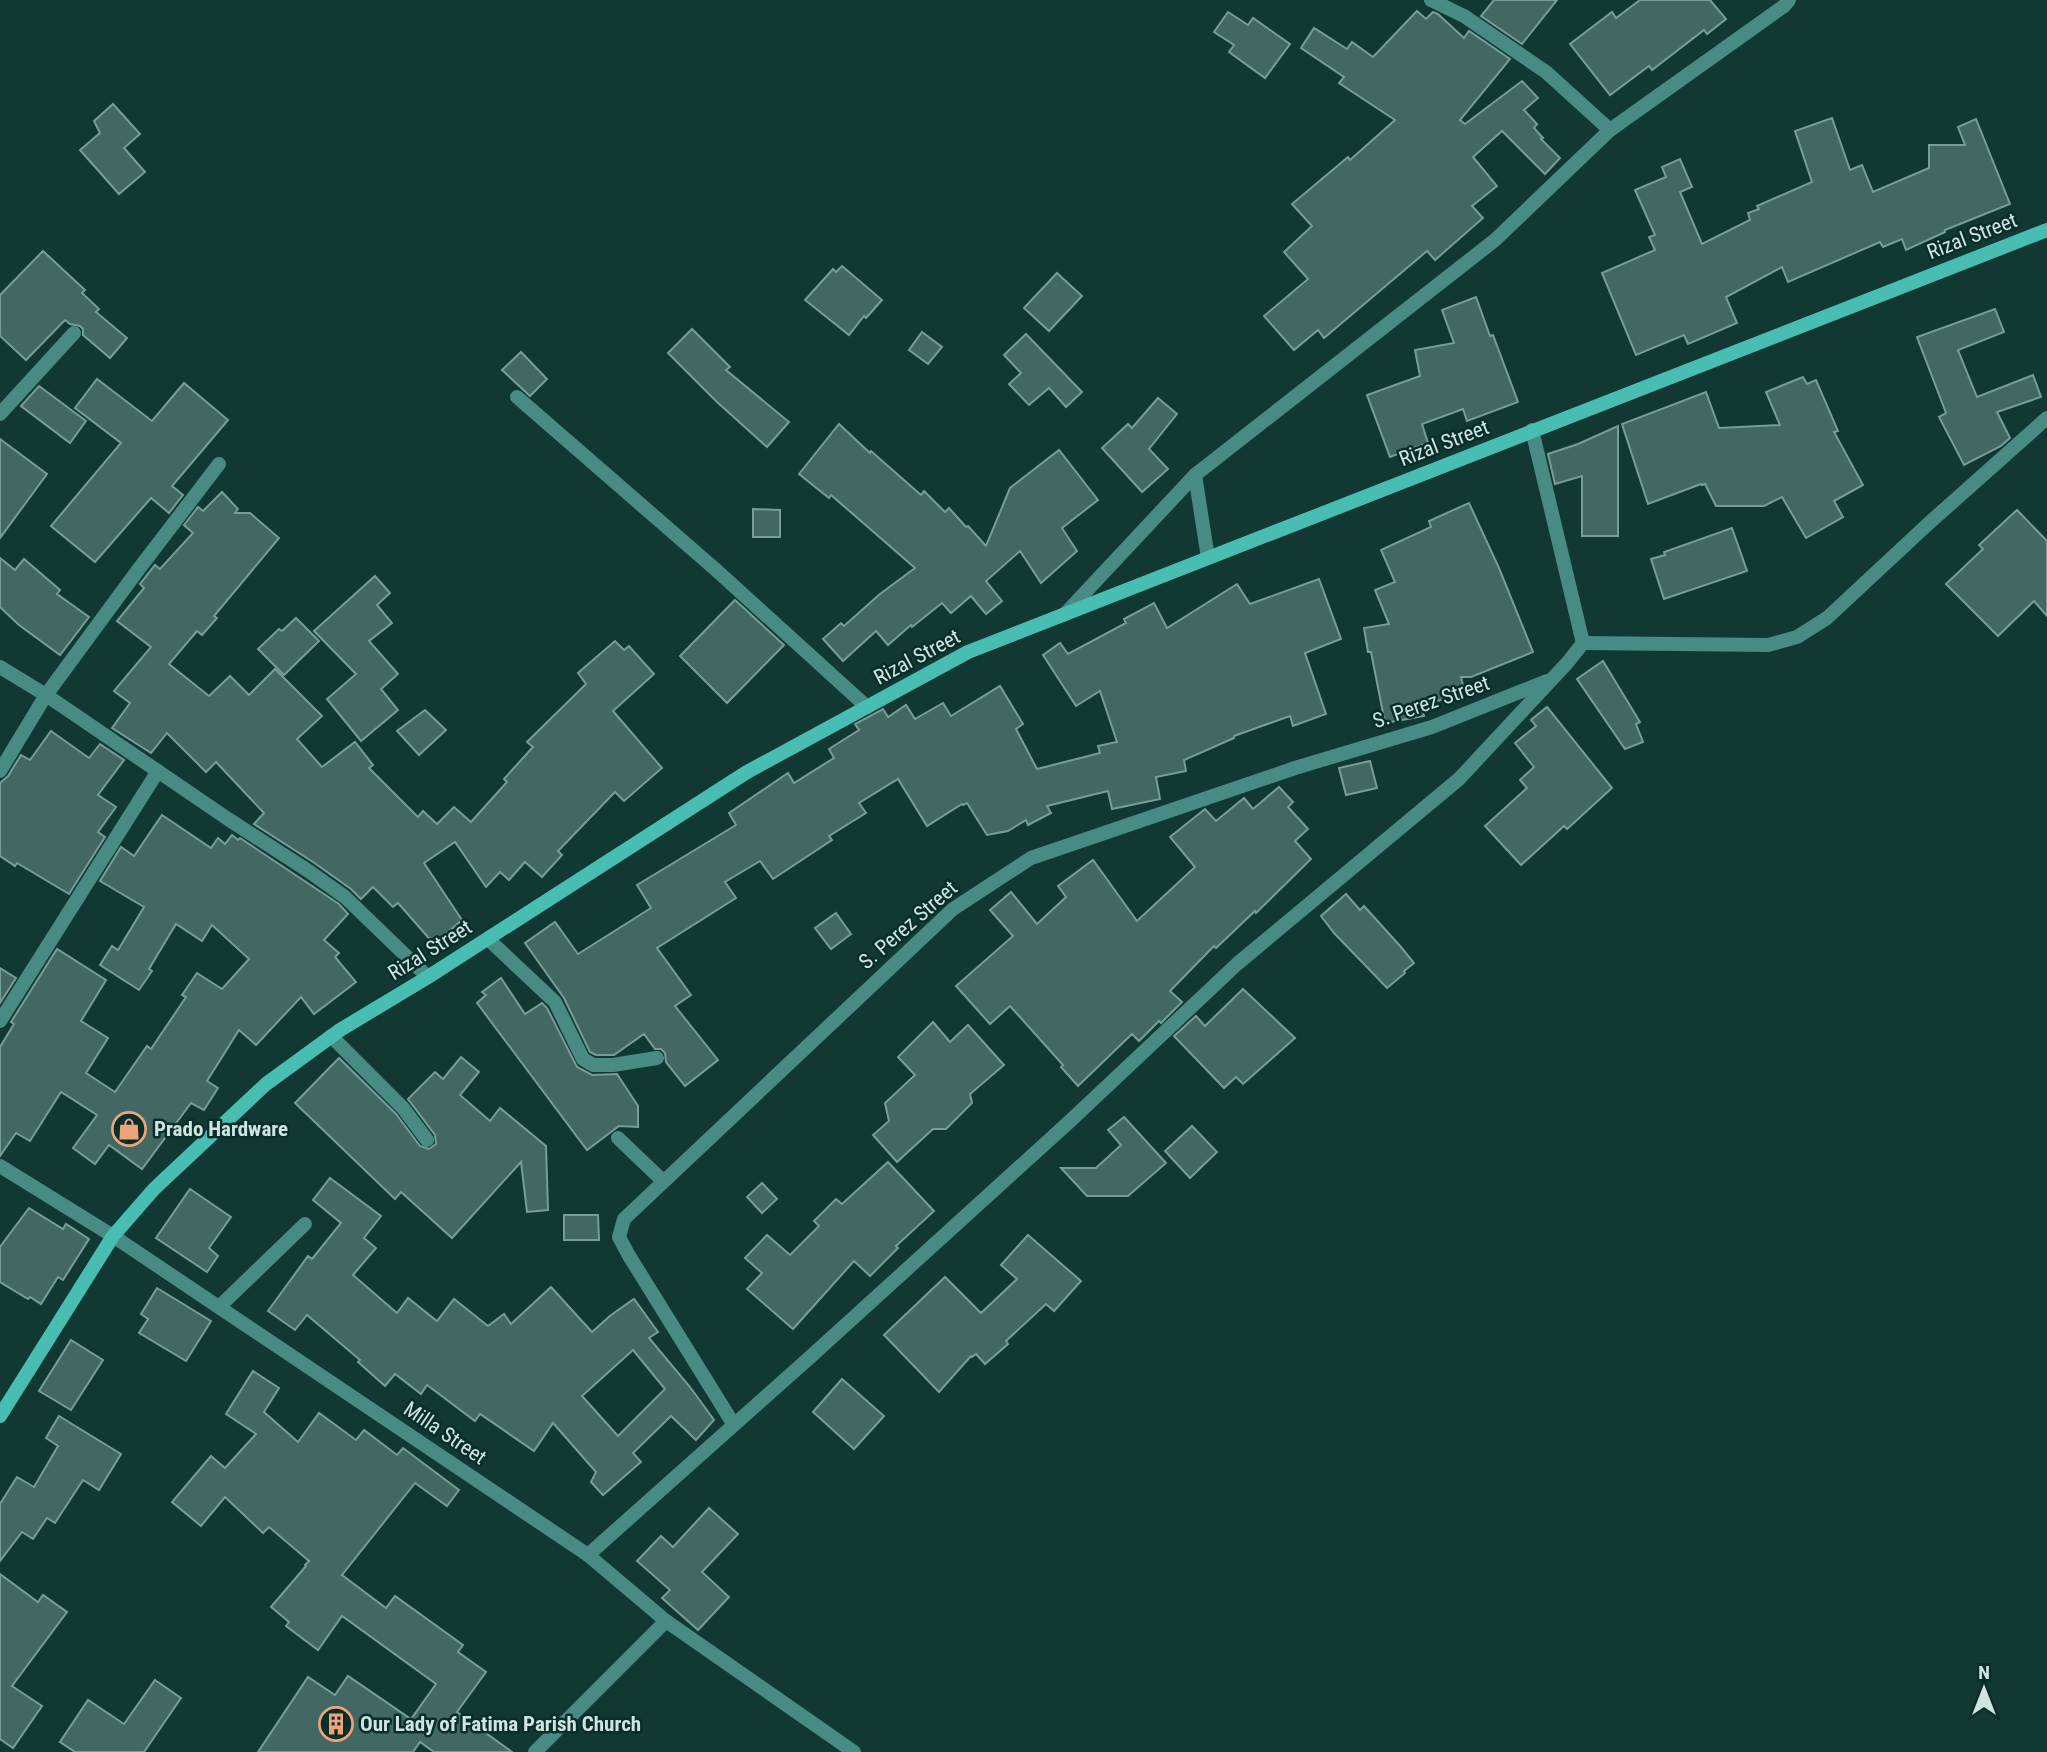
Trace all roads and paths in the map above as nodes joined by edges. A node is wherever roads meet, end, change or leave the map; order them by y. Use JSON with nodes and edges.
{"nodes":[{"id":1,"x":1431,"y":0,"type":"edge"},
{"id":2,"x":1789,"y":0,"type":"edge"},
{"id":3,"x":1610,"y":130,"type":"junction"},
{"id":4,"x":2047,"y":230,"type":"edge"},
{"id":5,"x":74,"y":333,"type":"dead end"},
{"id":6,"x":517,"y":397,"type":"dead end"},
{"id":7,"x":0,"y":414,"type":"edge"},
{"id":8,"x":2047,"y":418,"type":"edge"},
{"id":9,"x":1532,"y":430,"type":"junction"},
{"id":10,"x":219,"y":464,"type":"dead end"},
{"id":11,"x":1195,"y":475,"type":"junction"},
{"id":12,"x":1208,"y":558,"type":"junction"},
{"id":13,"x":1064,"y":615,"type":"junction"},
{"id":14,"x":1583,"y":643,"type":"junction"},
{"id":15,"x":0,"y":667,"type":"edge"},
{"id":16,"x":1552,"y":679,"type":"junction"},
{"id":17,"x":46,"y":695,"type":"junction"},
{"id":18,"x":867,"y":707,"type":"junction"},
{"id":19,"x":0,"y":771,"type":"edge"},
{"id":20,"x":158,"y":771,"type":"junction"},
{"id":21,"x":488,"y":939,"type":"junction"},
{"id":22,"x":428,"y":977,"type":"junction"},
{"id":23,"x":0,"y":1021,"type":"edge"},
{"id":24,"x":331,"y":1036,"type":"junction"},
{"id":25,"x":657,"y":1058,"type":"dead end"},
{"id":26,"x":618,"y":1138,"type":"dead end"},
{"id":27,"x":427,"y":1140,"type":"dead end"},
{"id":28,"x":0,"y":1166,"type":"edge"},
{"id":29,"x":663,"y":1181,"type":"junction"},
{"id":30,"x":305,"y":1224,"type":"dead end"},
{"id":31,"x":113,"y":1236,"type":"junction"},
{"id":32,"x":219,"y":1307,"type":"junction"},
{"id":33,"x":0,"y":1416,"type":"edge"},
{"id":34,"x":734,"y":1424,"type":"junction"},
{"id":35,"x":588,"y":1555,"type":"junction"},
{"id":36,"x":666,"y":1621,"type":"junction"},
{"id":37,"x":535,"y":1752,"type":"edge"},
{"id":38,"x":854,"y":1752,"type":"edge"}],
"edges":[{"from":1,"to":3,"type":"street"},
{"from":2,"to":3,"type":"street"},
{"from":3,"to":11,"type":"street"},
{"from":4,"to":9,"type":"street","name":"Rizal Street"},
{"from":5,"to":7,"type":"street"},
{"from":6,"to":18,"type":"street"},
{"from":8,"to":14,"type":"street"},
{"from":9,"to":12,"type":"street","name":"Rizal Street"},
{"from":9,"to":14,"type":"street"},
{"from":10,"to":17,"type":"street"},
{"from":11,"to":12,"type":"street"},
{"from":11,"to":13,"type":"street"},
{"from":12,"to":13,"type":"street","name":"Rizal Street"},
{"from":13,"to":18,"type":"street","name":"Rizal Street"},
{"from":14,"to":16,"type":"street"},
{"from":15,"to":17,"type":"street"},
{"from":16,"to":29,"type":"street","name":"S. Perez Street"},
{"from":16,"to":34,"type":"street"},
{"from":17,"to":19,"type":"street"},
{"from":17,"to":20,"type":"street"},
{"from":18,"to":21,"type":"street","name":"Rizal Street"},
{"from":20,"to":22,"type":"street"},
{"from":20,"to":23,"type":"street"},
{"from":21,"to":22,"type":"street","name":"Rizal Street"},
{"from":21,"to":25,"type":"street"},
{"from":22,"to":24,"type":"street","name":"Rizal Street"},
{"from":24,"to":27,"type":"street"},
{"from":24,"to":31,"type":"street","name":"Rizal Street"},
{"from":26,"to":29,"type":"street"},
{"from":28,"to":31,"type":"street","name":"Milla Street"},
{"from":29,"to":34,"type":"street","name":"S. Perez Street"},
{"from":30,"to":32,"type":"street"},
{"from":31,"to":32,"type":"street","name":"Milla Street"},
{"from":31,"to":33,"type":"street","name":"Rizal Street"},
{"from":32,"to":35,"type":"street","name":"Milla Street"},
{"from":34,"to":35,"type":"street"},
{"from":35,"to":36,"type":"street","name":"Milla Street"},
{"from":36,"to":37,"type":"street"},
{"from":36,"to":38,"type":"street","name":"Milla Street"}]}
